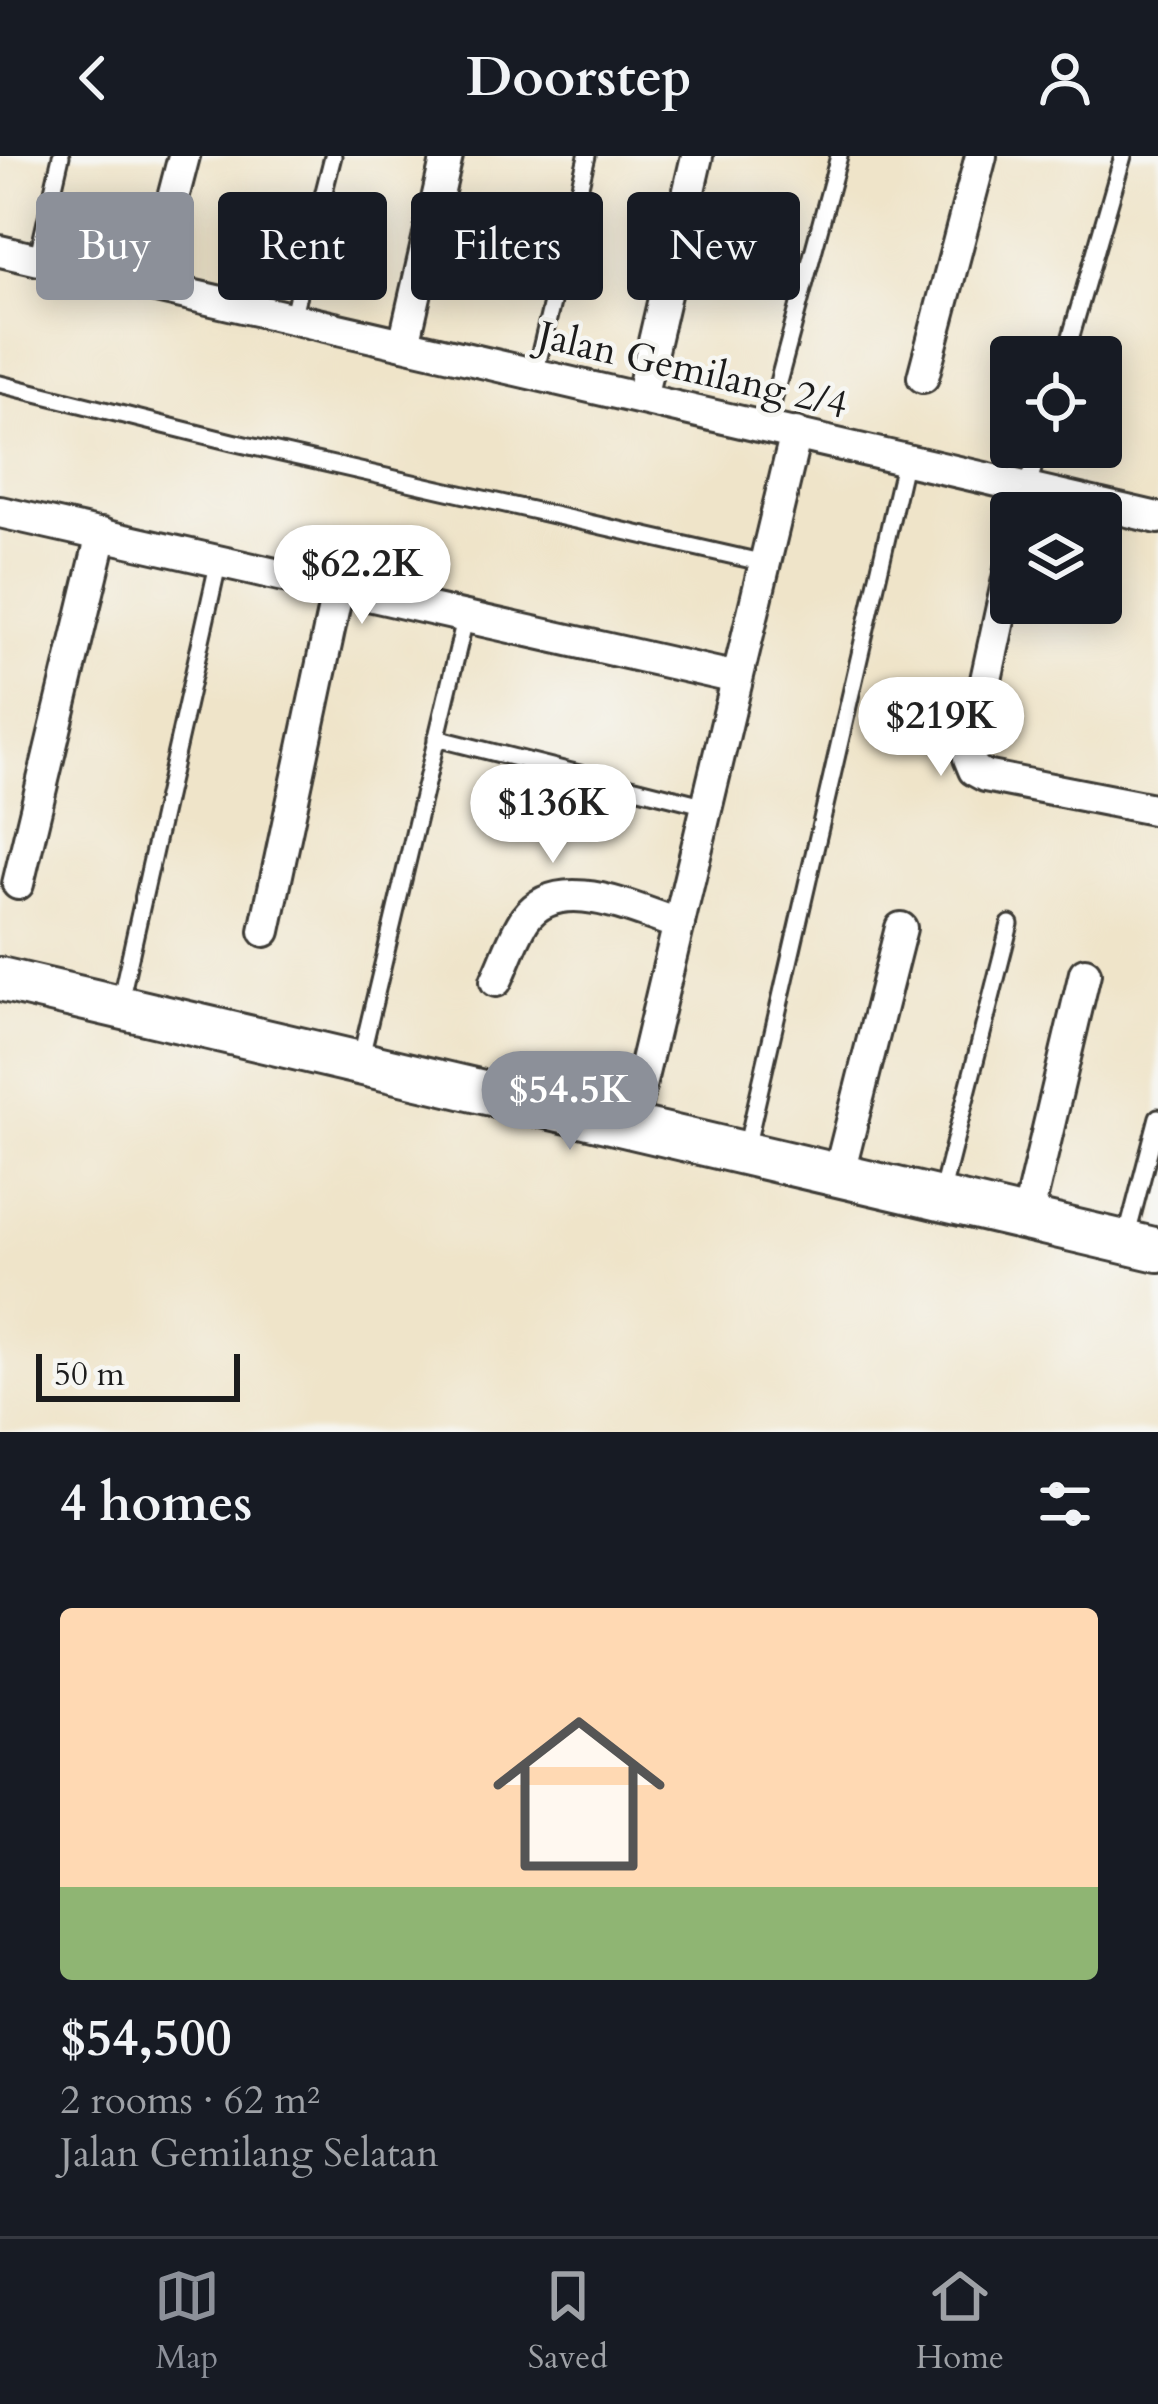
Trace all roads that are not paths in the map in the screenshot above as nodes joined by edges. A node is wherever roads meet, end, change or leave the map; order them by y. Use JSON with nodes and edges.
{"nodes":[{"id":1,"x":62,"y":156,"type":"edge"},
{"id":2,"x":184,"y":156,"type":"edge"},
{"id":3,"x":333,"y":156,"type":"edge"},
{"id":4,"x":447,"y":156,"type":"edge"},
{"id":5,"x":587,"y":156,"type":"edge"},
{"id":6,"x":697,"y":156,"type":"edge"},
{"id":7,"x":839,"y":156,"type":"edge"},
{"id":8,"x":981,"y":156,"type":"edge"},
{"id":9,"x":1123,"y":156,"type":"edge"},
{"id":10,"x":53,"y":192,"type":"edge"},
{"id":11,"x":175,"y":192,"type":"edge"},
{"id":12,"x":0,"y":251,"type":"edge"},
{"id":13,"x":36,"y":260,"type":"edge"},
{"id":14,"x":194,"y":296,"type":"edge"},
{"id":15,"x":292,"y":318,"type":"junction"},
{"id":16,"x":1071,"y":336,"type":"edge"},
{"id":17,"x":404,"y":344,"type":"junction"},
{"id":18,"x":535,"y":374,"type":"junction"},
{"id":19,"x":923,"y":376,"type":"dead end"},
{"id":20,"x":0,"y":384,"type":"edge"},
{"id":21,"x":641,"y":398,"type":"junction"},
{"id":22,"x":781,"y":430,"type":"junction"},
{"id":23,"x":905,"y":458,"type":"junction"},
{"id":24,"x":1002,"y":492,"type":"edge"},
{"id":25,"x":0,"y":512,"type":"edge"},
{"id":26,"x":1122,"y":513,"type":"edge"},
{"id":27,"x":1158,"y":518,"type":"edge"},
{"id":28,"x":102,"y":534,"type":"junction"},
{"id":29,"x":219,"y":560,"type":"junction"},
{"id":30,"x":765,"y":563,"type":"junction"},
{"id":31,"x":338,"y":588,"type":"junction"},
{"id":32,"x":466,"y":615,"type":"junction"},
{"id":33,"x":998,"y":624,"type":"edge"},
{"id":34,"x":737,"y":678,"type":"junction"},
{"id":35,"x":436,"y":738,"type":"junction"},
{"id":36,"x":707,"y":806,"type":"junction"},
{"id":37,"x":1158,"y":810,"type":"edge"},
{"id":38,"x":18,"y":884,"type":"dead end"},
{"id":39,"x":679,"y":924,"type":"junction"},
{"id":40,"x":1010,"y":924,"type":"dead end"},
{"id":41,"x":901,"y":928,"type":"dead end"},
{"id":42,"x":265,"y":931,"type":"dead end"},
{"id":43,"x":1085,"y":973,"type":"dead end"},
{"id":44,"x":0,"y":979,"type":"edge"},
{"id":45,"x":496,"y":981,"type":"dead end"},
{"id":46,"x":119,"y":1006,"type":"junction"},
{"id":47,"x":360,"y":1062,"type":"junction"},
{"id":48,"x":1158,"y":1117,"type":"edge"},
{"id":49,"x":631,"y":1127,"type":"junction"},
{"id":50,"x":746,"y":1152,"type":"junction"},
{"id":51,"x":839,"y":1173,"type":"junction"},
{"id":52,"x":940,"y":1198,"type":"junction"},
{"id":53,"x":1027,"y":1218,"type":"junction"},
{"id":54,"x":1142,"y":1246,"type":"edge"}],
"edges":[{"from":1,"to":10,"type":"lane"},
{"from":2,"to":11,"type":"street"},
{"from":3,"to":15,"type":"lane"},
{"from":4,"to":17,"type":"street"},
{"from":5,"to":18,"type":"lane"},
{"from":6,"to":21,"type":"street"},
{"from":7,"to":22,"type":"lane"},
{"from":8,"to":19,"type":"street"},
{"from":9,"to":16,"type":"lane"},
{"from":12,"to":13,"type":"street","name":"Jalan Gemilang 2/4"},
{"from":14,"to":15,"type":"street","name":"Jalan Gemilang 2/4"},
{"from":15,"to":17,"type":"street","name":"Jalan Gemilang 2/4"},
{"from":17,"to":18,"type":"street","name":"Jalan Gemilang 2/4"},
{"from":18,"to":21,"type":"street","name":"Jalan Gemilang 2/4"},
{"from":20,"to":30,"type":"lane"},
{"from":21,"to":22,"type":"street","name":"Jalan Gemilang 2/4"},
{"from":22,"to":23,"type":"street","name":"Jalan Gemilang 2/4"},
{"from":22,"to":30,"type":"street"},
{"from":23,"to":24,"type":"street","name":"Jalan Gemilang 2/4"},
{"from":23,"to":50,"type":"lane"},
{"from":25,"to":28,"type":"street"},
{"from":26,"to":27,"type":"street","name":"Jalan Gemilang 2/4"},
{"from":28,"to":29,"type":"street"},
{"from":28,"to":38,"type":"street"},
{"from":29,"to":31,"type":"street"},
{"from":29,"to":46,"type":"lane"},
{"from":30,"to":34,"type":"street"},
{"from":31,"to":32,"type":"street"},
{"from":31,"to":42,"type":"street"},
{"from":32,"to":34,"type":"street"},
{"from":32,"to":35,"type":"lane"},
{"from":33,"to":37,"type":"street"},
{"from":34,"to":36,"type":"street"},
{"from":35,"to":36,"type":"lane"},
{"from":35,"to":47,"type":"lane"},
{"from":36,"to":39,"type":"street"},
{"from":39,"to":45,"type":"street"},
{"from":39,"to":49,"type":"street"},
{"from":40,"to":52,"type":"lane"},
{"from":41,"to":51,"type":"street"},
{"from":43,"to":53,"type":"street"},
{"from":44,"to":46,"type":"street"},
{"from":46,"to":47,"type":"street"},
{"from":47,"to":49,"type":"street"},
{"from":48,"to":54,"type":"lane"},
{"from":49,"to":50,"type":"street"},
{"from":50,"to":51,"type":"street"},
{"from":51,"to":52,"type":"street"},
{"from":52,"to":53,"type":"street"},
{"from":53,"to":54,"type":"street"}]}
